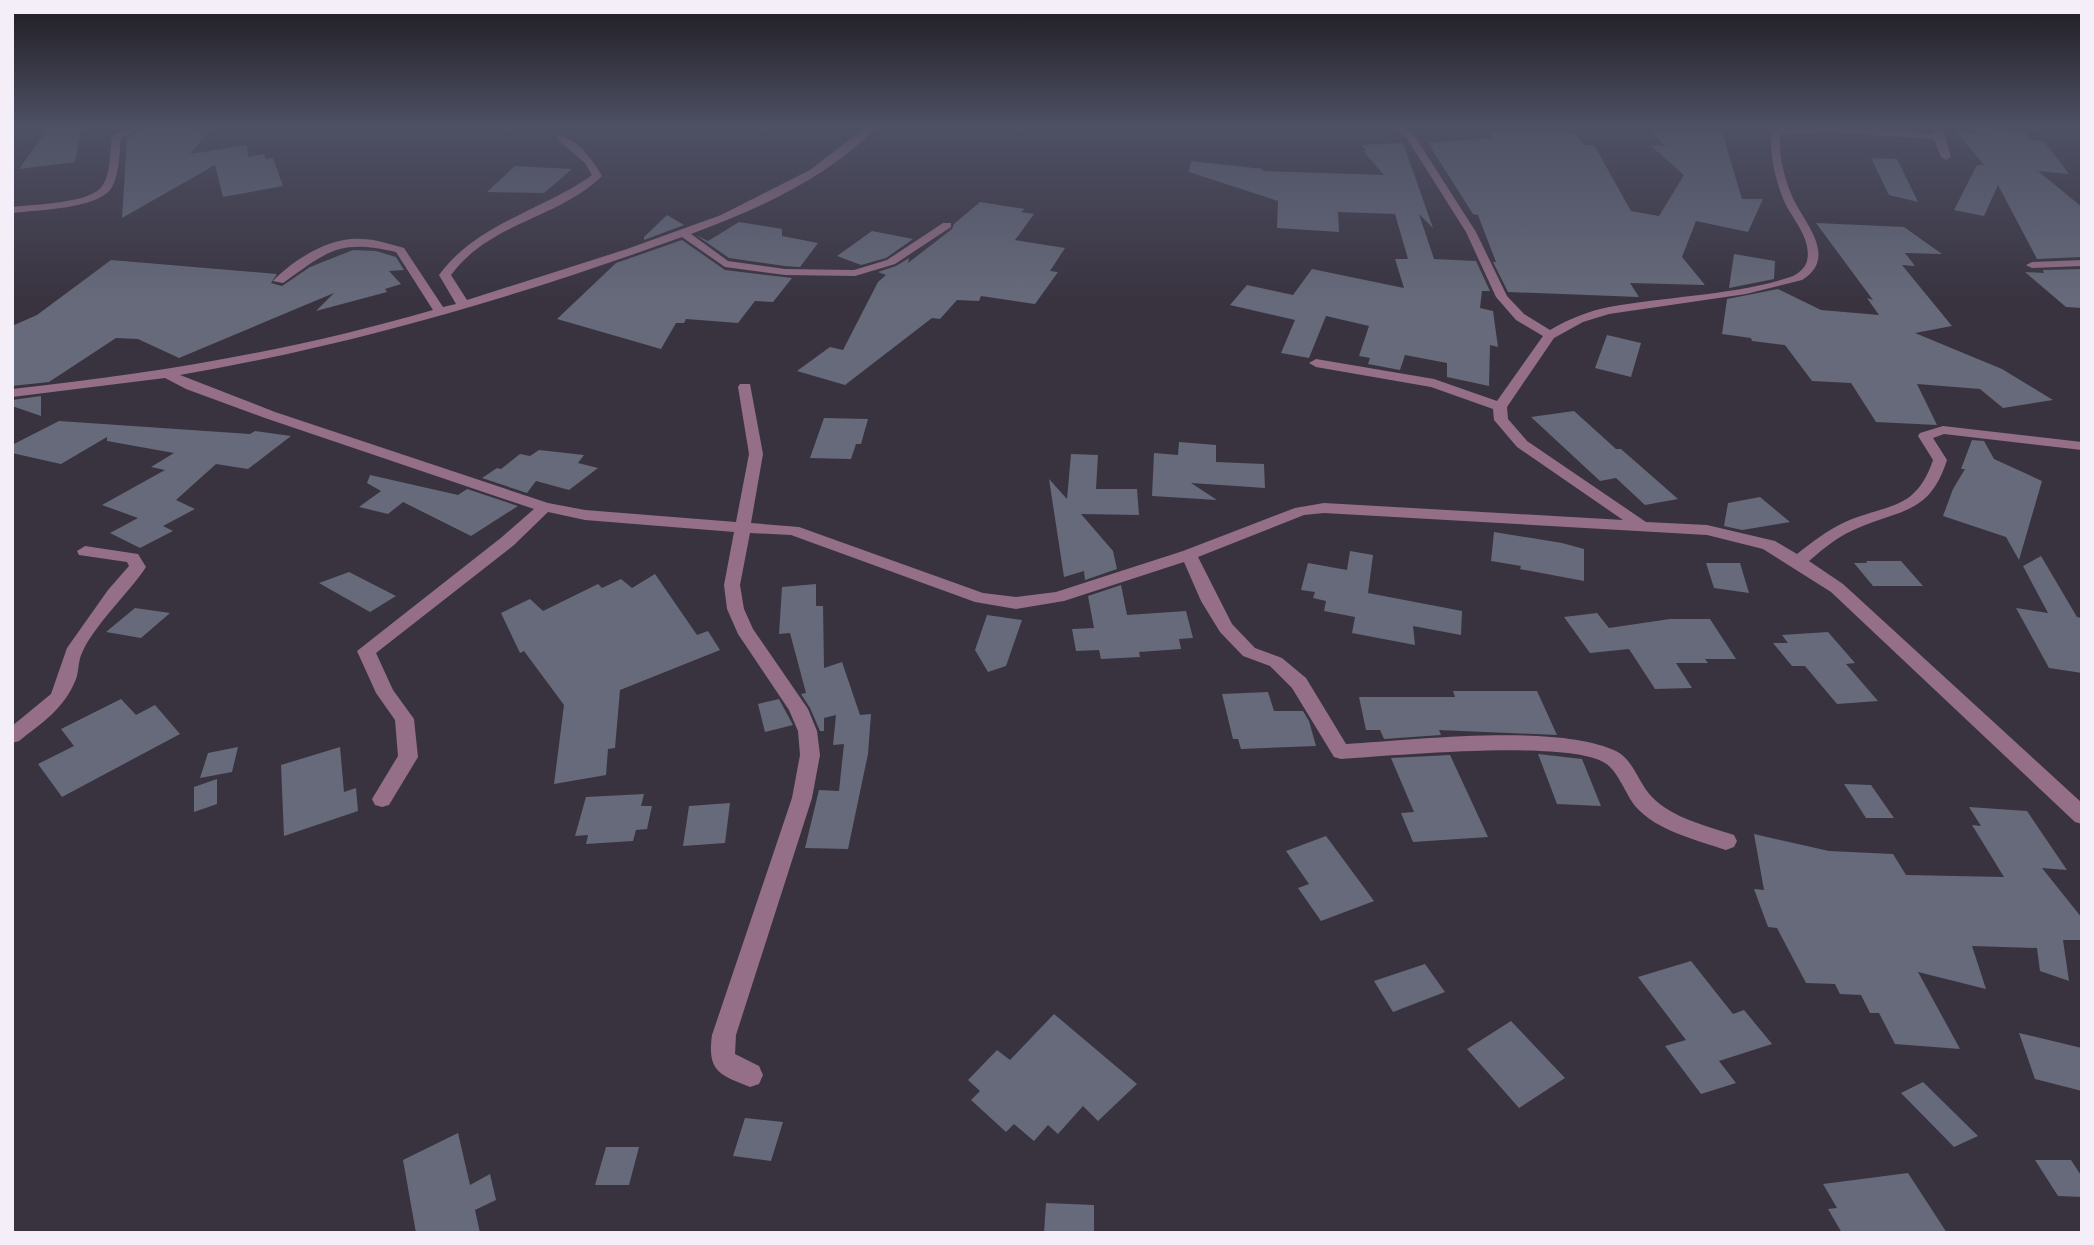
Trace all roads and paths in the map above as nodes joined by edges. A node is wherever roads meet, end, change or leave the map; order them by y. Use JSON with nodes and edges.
{"nodes":[{"id":1,"x":108,"y":185,"type":"edge"},
{"id":2,"x":586,"y":185,"type":"edge"},
{"id":3,"x":791,"y":185,"type":"edge"},
{"id":4,"x":1441,"y":185,"type":"edge"},
{"id":5,"x":1785,"y":185,"type":"edge"},
{"id":6,"x":12,"y":210,"type":"edge"},
{"id":7,"x":947,"y":225,"type":"dead end"},
{"id":8,"x":682,"y":232,"type":"junction"},
{"id":9,"x":2082,"y":263,"type":"edge"},
{"id":10,"x":2032,"y":265,"type":"dead end"},
{"id":11,"x":279,"y":281,"type":"dead end"},
{"id":12,"x":466,"y":306,"type":"junction"},
{"id":13,"x":440,"y":313,"type":"junction"},
{"id":14,"x":1549,"y":335,"type":"junction"},
{"id":15,"x":1316,"y":363,"type":"dead end"},
{"id":16,"x":168,"y":374,"type":"junction"},
{"id":17,"x":745,"y":387,"type":"dead end"},
{"id":18,"x":12,"y":393,"type":"edge"},
{"id":19,"x":1500,"y":407,"type":"junction"},
{"id":20,"x":2082,"y":446,"type":"edge"},
{"id":21,"x":545,"y":507,"type":"junction"},
{"id":22,"x":742,"y":527,"type":"junction"},
{"id":23,"x":1643,"y":527,"type":"junction"},
{"id":24,"x":85,"y":551,"type":"dead end"},
{"id":25,"x":1189,"y":555,"type":"junction"},
{"id":26,"x":1798,"y":561,"type":"junction"},
{"id":27,"x":12,"y":736,"type":"edge"},
{"id":28,"x":382,"y":799,"type":"dead end"},
{"id":29,"x":2082,"y":816,"type":"edge"},
{"id":30,"x":1726,"y":841,"type":"dead end"},
{"id":31,"x":750,"y":1075,"type":"dead end"}],
"edges":[{"from":1,"to":6,"type":"street"},
{"from":2,"to":12,"type":"street"},
{"from":3,"to":8,"type":"street"},
{"from":4,"to":14,"type":"street"},
{"from":5,"to":14,"type":"street"},
{"from":7,"to":8,"type":"street"},
{"from":8,"to":12,"type":"street"},
{"from":9,"to":10,"type":"street"},
{"from":11,"to":13,"type":"street"},
{"from":12,"to":13,"type":"street"},
{"from":13,"to":16,"type":"street"},
{"from":14,"to":19,"type":"street"},
{"from":15,"to":19,"type":"street"},
{"from":16,"to":18,"type":"street"},
{"from":16,"to":21,"type":"street"},
{"from":17,"to":22,"type":"street"},
{"from":19,"to":23,"type":"street"},
{"from":20,"to":26,"type":"street"},
{"from":21,"to":22,"type":"street"},
{"from":21,"to":28,"type":"street"},
{"from":22,"to":25,"type":"street"},
{"from":22,"to":31,"type":"street"},
{"from":23,"to":25,"type":"street"},
{"from":23,"to":26,"type":"street"},
{"from":24,"to":27,"type":"street"},
{"from":25,"to":30,"type":"street"},
{"from":26,"to":29,"type":"street"}]}
